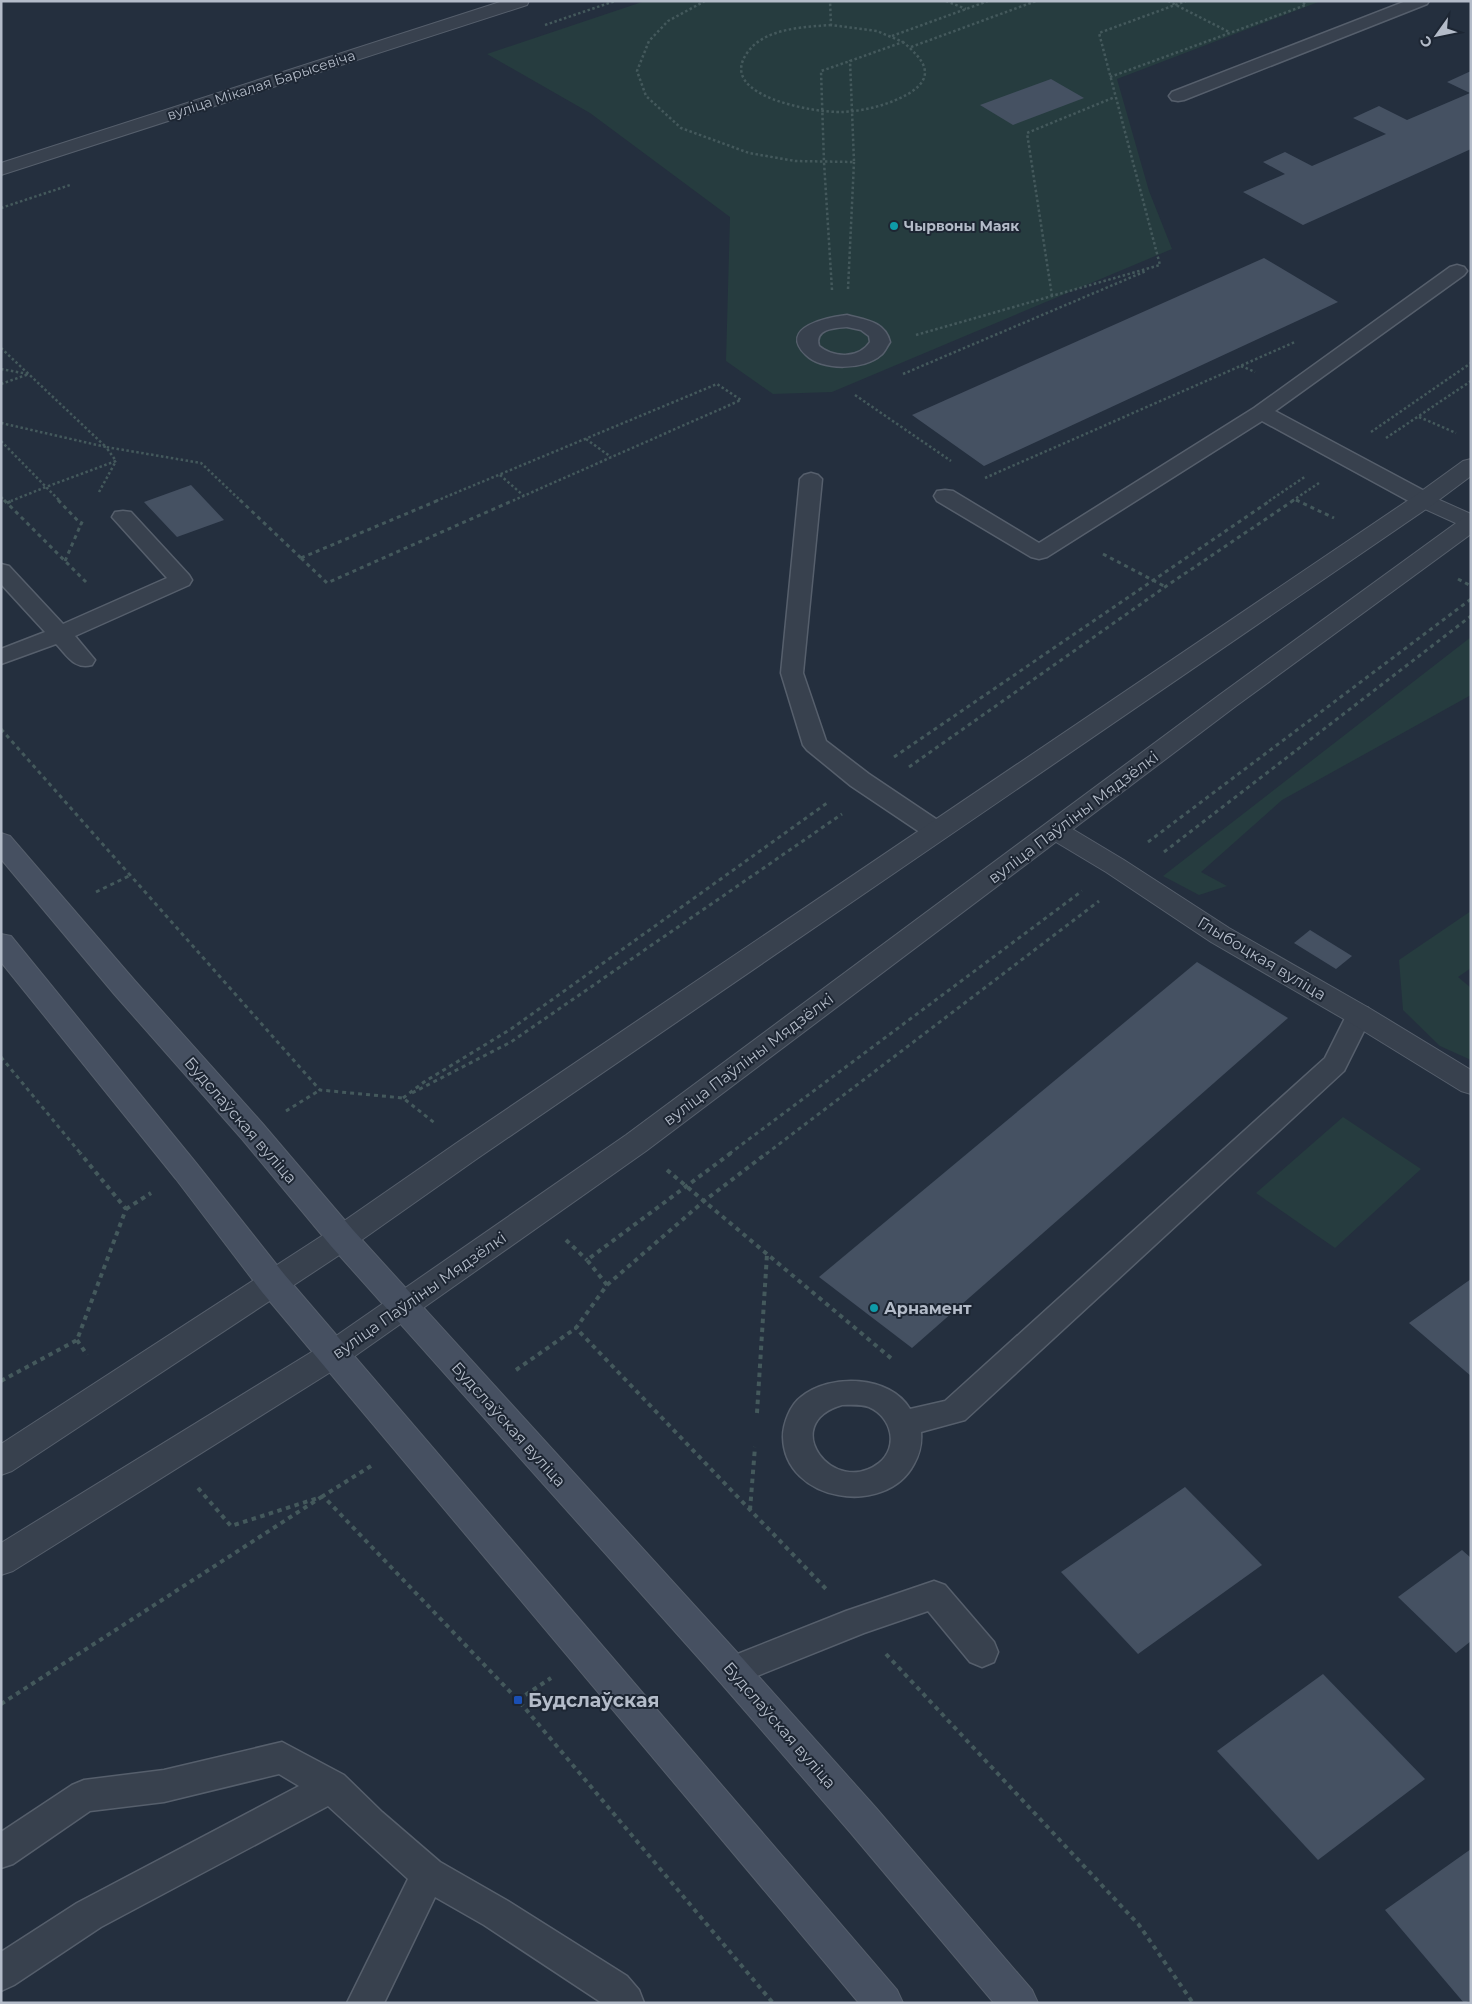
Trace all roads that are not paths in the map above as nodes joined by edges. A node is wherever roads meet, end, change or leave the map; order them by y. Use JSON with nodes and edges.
{"nodes":[{"id":1,"x":521,"y":1,"type":"edge"},
{"id":2,"x":1421,"y":1,"type":"edge"},
{"id":3,"x":1178,"y":96,"type":"dead end"},
{"id":4,"x":1,"y":169,"type":"edge"},
{"id":5,"x":1457,"y":270,"type":"dead end"},
{"id":6,"x":841,"y":321,"type":"joint"},
{"id":7,"x":1261,"y":412,"type":"junction"},
{"id":8,"x":1471,"y":466,"type":"edge"},
{"id":9,"x":811,"y":479,"type":"dead end"},
{"id":10,"x":946,"y":496,"type":"road end"},
{"id":11,"x":1424,"y":500,"type":"junction"},
{"id":12,"x":123,"y":517,"type":"dead end"},
{"id":13,"x":1471,"y":523,"type":"edge"},
{"id":14,"x":1,"y":571,"type":"edge"},
{"id":15,"x":60,"y":634,"type":"junction"},
{"id":16,"x":1,"y":657,"type":"edge"},
{"id":17,"x":84,"y":660,"type":"dead end"},
{"id":18,"x":1055,"y":830,"type":"junction"},
{"id":19,"x":936,"y":831,"type":"junction"},
{"id":20,"x":1,"y":842,"type":"edge"},
{"id":21,"x":1,"y":943,"type":"edge"},
{"id":22,"x":1359,"y":1016,"type":"junction"},
{"id":23,"x":1471,"y":1084,"type":"edge"},
{"id":24,"x":342,"y":1238,"type":"junction"},
{"id":25,"x":273,"y":1283,"type":"junction"},
{"id":26,"x":404,"y":1307,"type":"junction"},
{"id":27,"x":334,"y":1354,"type":"junction"},
{"id":28,"x":904,"y":1423,"type":"dead end"},
{"id":29,"x":1,"y":1460,"type":"edge"},
{"id":30,"x":1,"y":1561,"type":"edge"},
{"id":31,"x":982,"y":1652,"type":"dead end"},
{"id":32,"x":732,"y":1671,"type":"junction"},
{"id":33,"x":332,"y":1786,"type":"junction"},
{"id":34,"x":1,"y":1852,"type":"edge"},
{"id":35,"x":428,"y":1874,"type":"junction"},
{"id":36,"x":1,"y":1973,"type":"edge"},
{"id":37,"x":365,"y":2003,"type":"edge"},
{"id":38,"x":626,"y":2003,"type":"edge"},
{"id":39,"x":884,"y":2003,"type":"edge"},
{"id":40,"x":1020,"y":2003,"type":"edge"}],
"edges":[{"from":1,"to":4,"type":"street","name":"вуліца Мікалая Барысевіча"},
{"from":2,"to":3,"type":"lane"},
{"from":5,"to":7,"type":"lane"},
{"from":6,"to":6,"type":"lane"},
{"from":7,"to":10,"type":"lane"},
{"from":7,"to":11,"type":"lane"},
{"from":8,"to":11,"type":"street"},
{"from":9,"to":19,"type":"lane"},
{"from":11,"to":13,"type":"street"},
{"from":11,"to":19,"type":"street"},
{"from":12,"to":15,"type":"lane"},
{"from":13,"to":18,"type":"street","name":"вуліца Паўліны Мядзёлкі"},
{"from":14,"to":15,"type":"lane"},
{"from":15,"to":16,"type":"lane"},
{"from":15,"to":17,"type":"lane"},
{"from":18,"to":22,"type":"street","name":"Глыбоцкая вуліца"},
{"from":18,"to":26,"type":"street","name":"вуліца Паўліны Мядзёлкі"},
{"from":19,"to":24,"type":"street"},
{"from":20,"to":24,"type":"main road","name":"Будслаўская вуліца"},
{"from":21,"to":25,"type":"main road"},
{"from":22,"to":23,"type":"street","name":"Глыбоцкая вуліца"},
{"from":22,"to":28,"type":"lane"},
{"from":24,"to":25,"type":"street"},
{"from":24,"to":26,"type":"main road","name":"Будслаўская вуліца"},
{"from":25,"to":27,"type":"main road"},
{"from":25,"to":29,"type":"street"},
{"from":26,"to":27,"type":"street","name":"вуліца Паўліны Мядзёлкі"},
{"from":26,"to":32,"type":"main road","name":"Будслаўская вуліца"},
{"from":27,"to":30,"type":"street","name":"вуліца Паўліны Мядзёлкі"},
{"from":27,"to":39,"type":"main road"},
{"from":31,"to":32,"type":"lane"},
{"from":32,"to":40,"type":"main road","name":"Будслаўская вуліца"},
{"from":33,"to":34,"type":"lane"},
{"from":33,"to":35,"type":"lane"},
{"from":33,"to":36,"type":"lane"},
{"from":35,"to":37,"type":"lane"},
{"from":35,"to":38,"type":"lane"}]}
